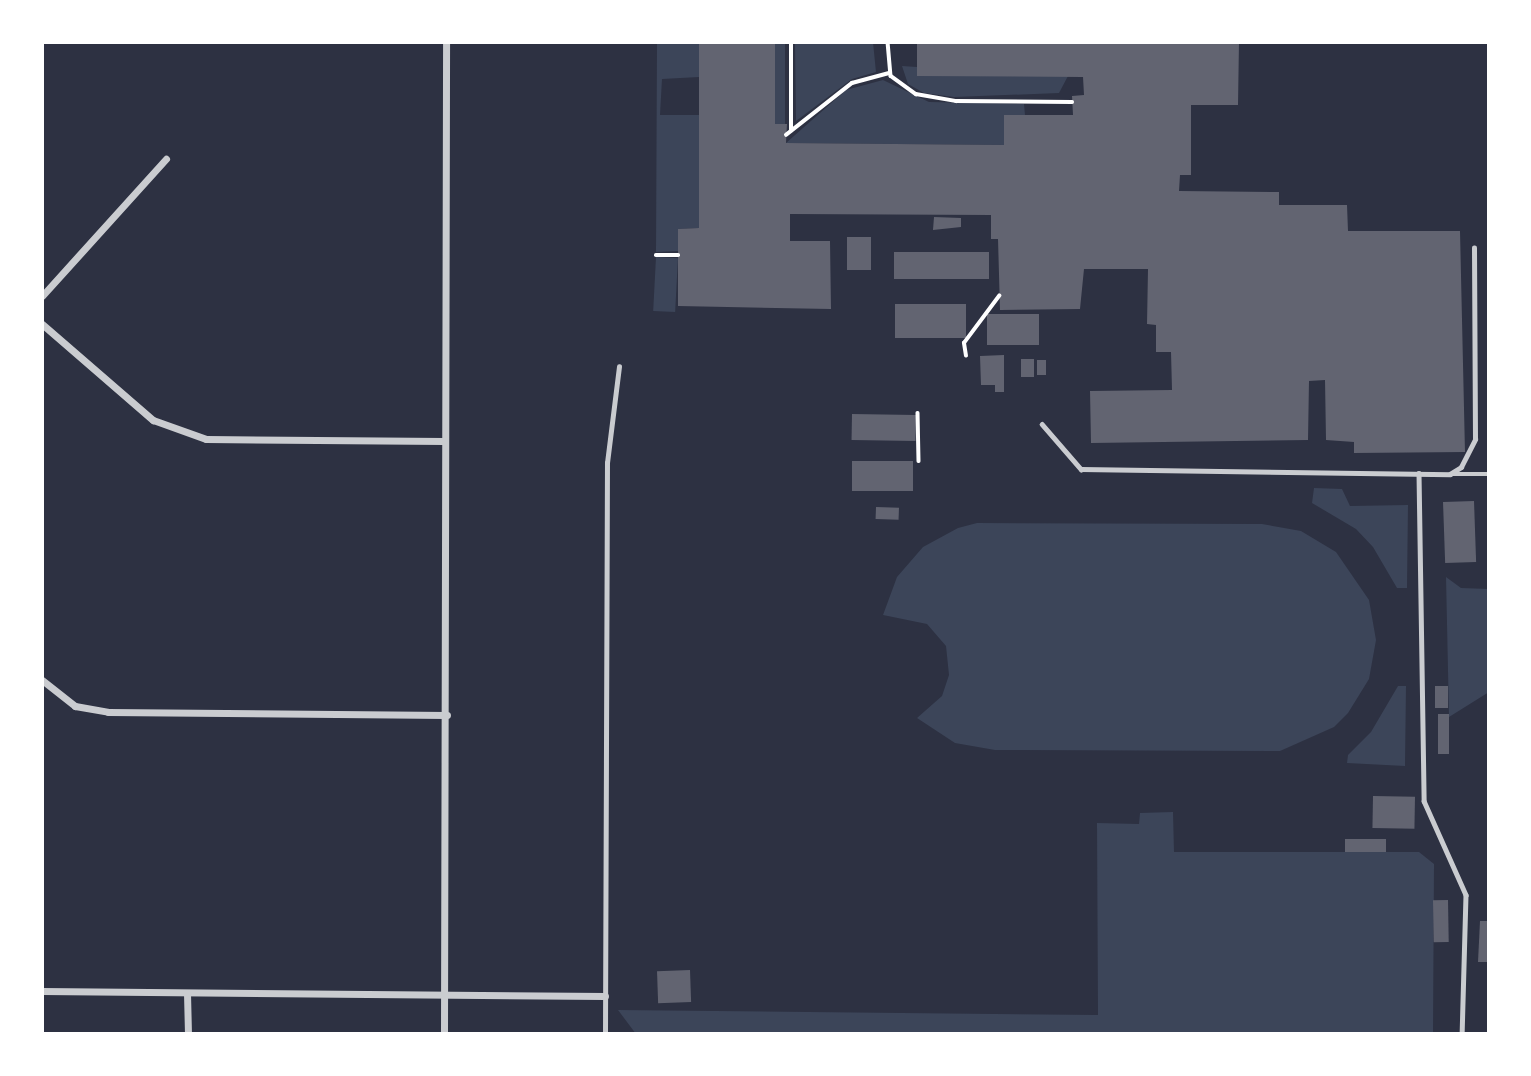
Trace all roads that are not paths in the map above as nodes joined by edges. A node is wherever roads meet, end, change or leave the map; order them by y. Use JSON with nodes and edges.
{"nodes":[{"id":1,"x":446,"y":42,"type":"edge"},
{"id":2,"x":166,"y":159,"type":"dead end"},
{"id":3,"x":1474,"y":248,"type":"dead end"},
{"id":4,"x":42,"y":296,"type":"edge"},
{"id":5,"x":42,"y":324,"type":"edge"},
{"id":6,"x":619,"y":367,"type":"dead end"},
{"id":7,"x":1042,"y":424,"type":"dead end"},
{"id":8,"x":444,"y":441,"type":"junction"},
{"id":9,"x":1419,"y":473,"type":"junction"},
{"id":10,"x":1450,"y":474,"type":"junction"},
{"id":11,"x":1489,"y":474,"type":"edge"},
{"id":12,"x":42,"y":680,"type":"edge"},
{"id":13,"x":447,"y":715,"type":"junction"},
{"id":14,"x":42,"y":991,"type":"edge"},
{"id":15,"x":187,"y":993,"type":"junction"},
{"id":16,"x":444,"y":994,"type":"junction"},
{"id":17,"x":605,"y":996,"type":"junction"},
{"id":18,"x":188,"y":1034,"type":"edge"},
{"id":19,"x":444,"y":1034,"type":"edge"},
{"id":20,"x":605,"y":1034,"type":"edge"},
{"id":21,"x":1462,"y":1034,"type":"edge"}],
"edges":[{"from":1,"to":8,"type":"street"},
{"from":2,"to":4,"type":"street"},
{"from":3,"to":10,"type":"lane"},
{"from":5,"to":8,"type":"street"},
{"from":6,"to":17,"type":"lane"},
{"from":7,"to":9,"type":"lane"},
{"from":8,"to":13,"type":"street"},
{"from":9,"to":10,"type":"lane"},
{"from":9,"to":21,"type":"lane"},
{"from":10,"to":11,"type":"lane"},
{"from":12,"to":13,"type":"street"},
{"from":13,"to":16,"type":"street"},
{"from":14,"to":15,"type":"street"},
{"from":15,"to":16,"type":"street"},
{"from":15,"to":18,"type":"street"},
{"from":16,"to":17,"type":"street"},
{"from":16,"to":19,"type":"street"},
{"from":17,"to":20,"type":"lane"}]}
